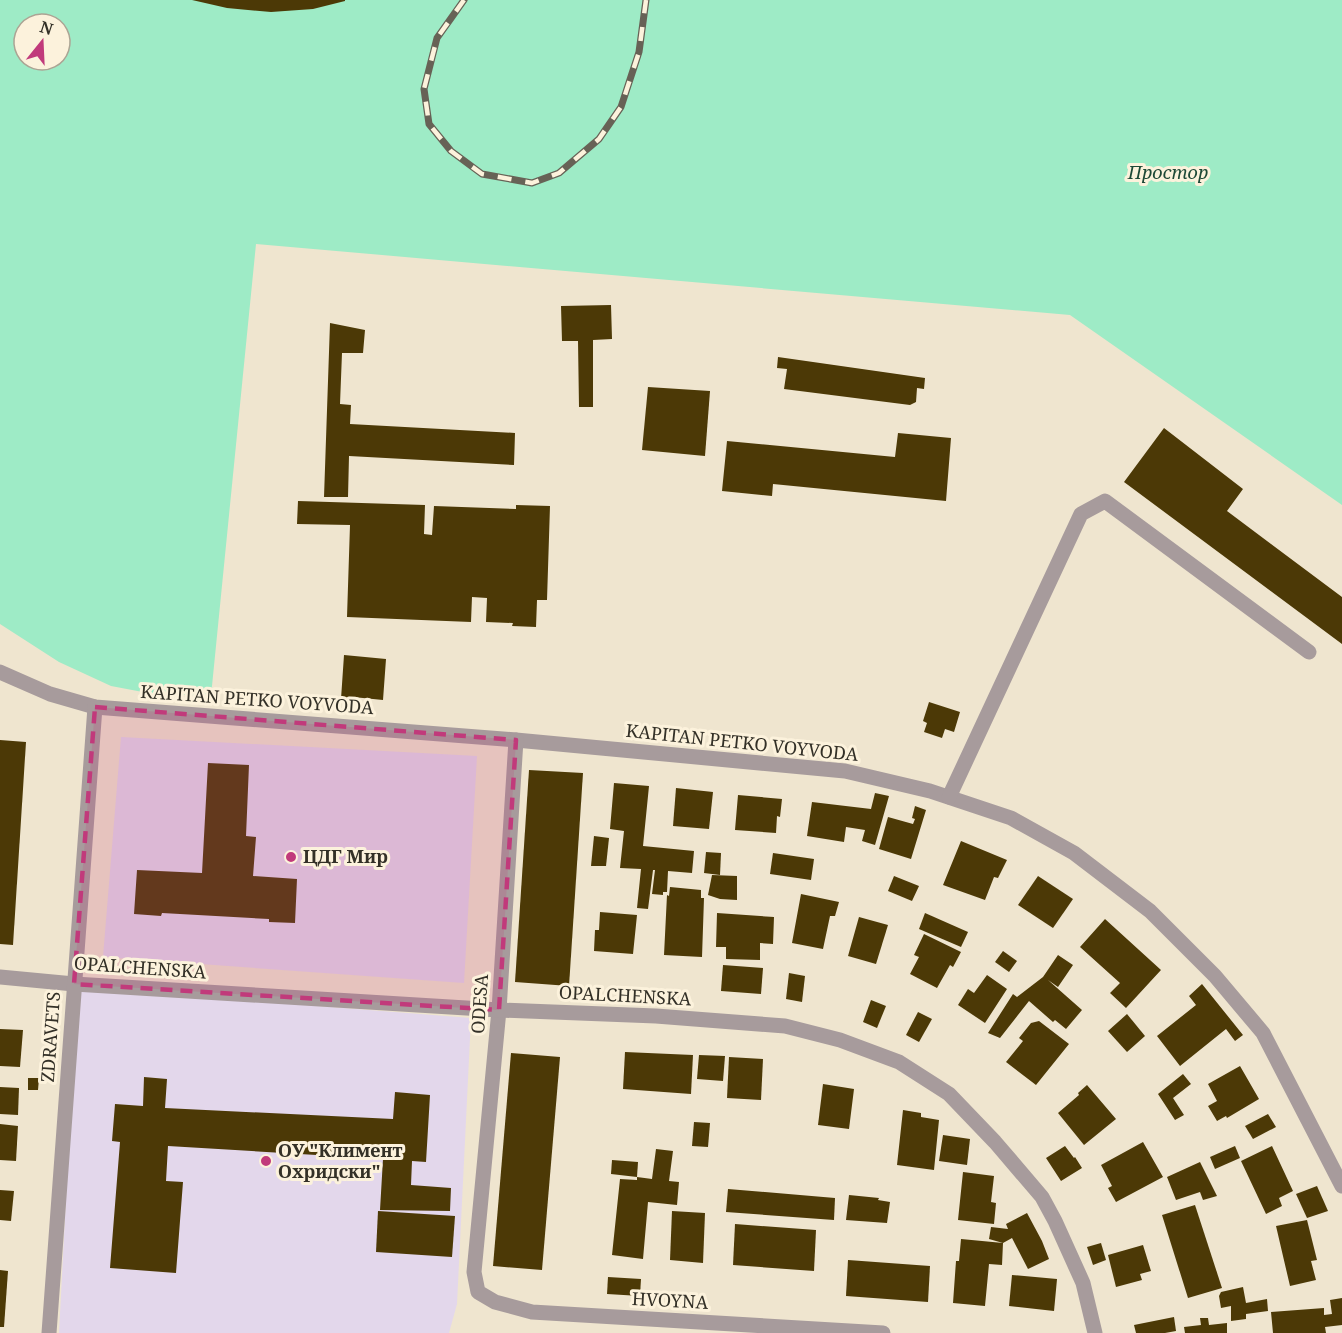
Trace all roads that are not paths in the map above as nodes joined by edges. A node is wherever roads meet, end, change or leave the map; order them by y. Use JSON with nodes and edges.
{"nodes":[{"id":1,"x":1309,"y":652,"type":"dead end"},
{"id":2,"x":0,"y":672,"type":"edge"},
{"id":3,"x":96,"y":707,"type":"junction"},
{"id":4,"x":516,"y":740,"type":"junction"},
{"id":5,"x":949,"y":797,"type":"junction"},
{"id":6,"x":0,"y":977,"type":"edge"},
{"id":7,"x":74,"y":984,"type":"junction"},
{"id":8,"x":499,"y":1010,"type":"junction"},
{"id":9,"x":1342,"y":1186,"type":"edge"},
{"id":10,"x":474,"y":1272,"type":"joint"},
{"id":11,"x":49,"y":1333,"type":"edge"},
{"id":12,"x":883,"y":1333,"type":"edge"},
{"id":13,"x":1095,"y":1333,"type":"edge"}],
"edges":[{"from":1,"to":5,"type":"street"},
{"from":2,"to":3,"type":"street","name":"KAPITAN PETKO VOYVODA"},
{"from":3,"to":4,"type":"street","name":"KAPITAN PETKO VOYVODA"},
{"from":3,"to":7,"type":"street","name":"ZDRAVETS"},
{"from":4,"to":5,"type":"street","name":"KAPITAN PETKO VOYVODA"},
{"from":4,"to":8,"type":"street","name":"ODESA"},
{"from":5,"to":9,"type":"street","name":"KAPITAN PETKO VOYVODA"},
{"from":6,"to":7,"type":"street","name":"OPALCHENSKA"},
{"from":7,"to":8,"type":"street","name":"OPALCHENSKA"},
{"from":7,"to":11,"type":"street","name":"ZDRAVETS"},
{"from":8,"to":10,"type":"street","name":"ODESA"},
{"from":8,"to":13,"type":"street","name":"OPALCHENSKA"},
{"from":10,"to":12,"type":"street","name":"HVOYNA"}]}
